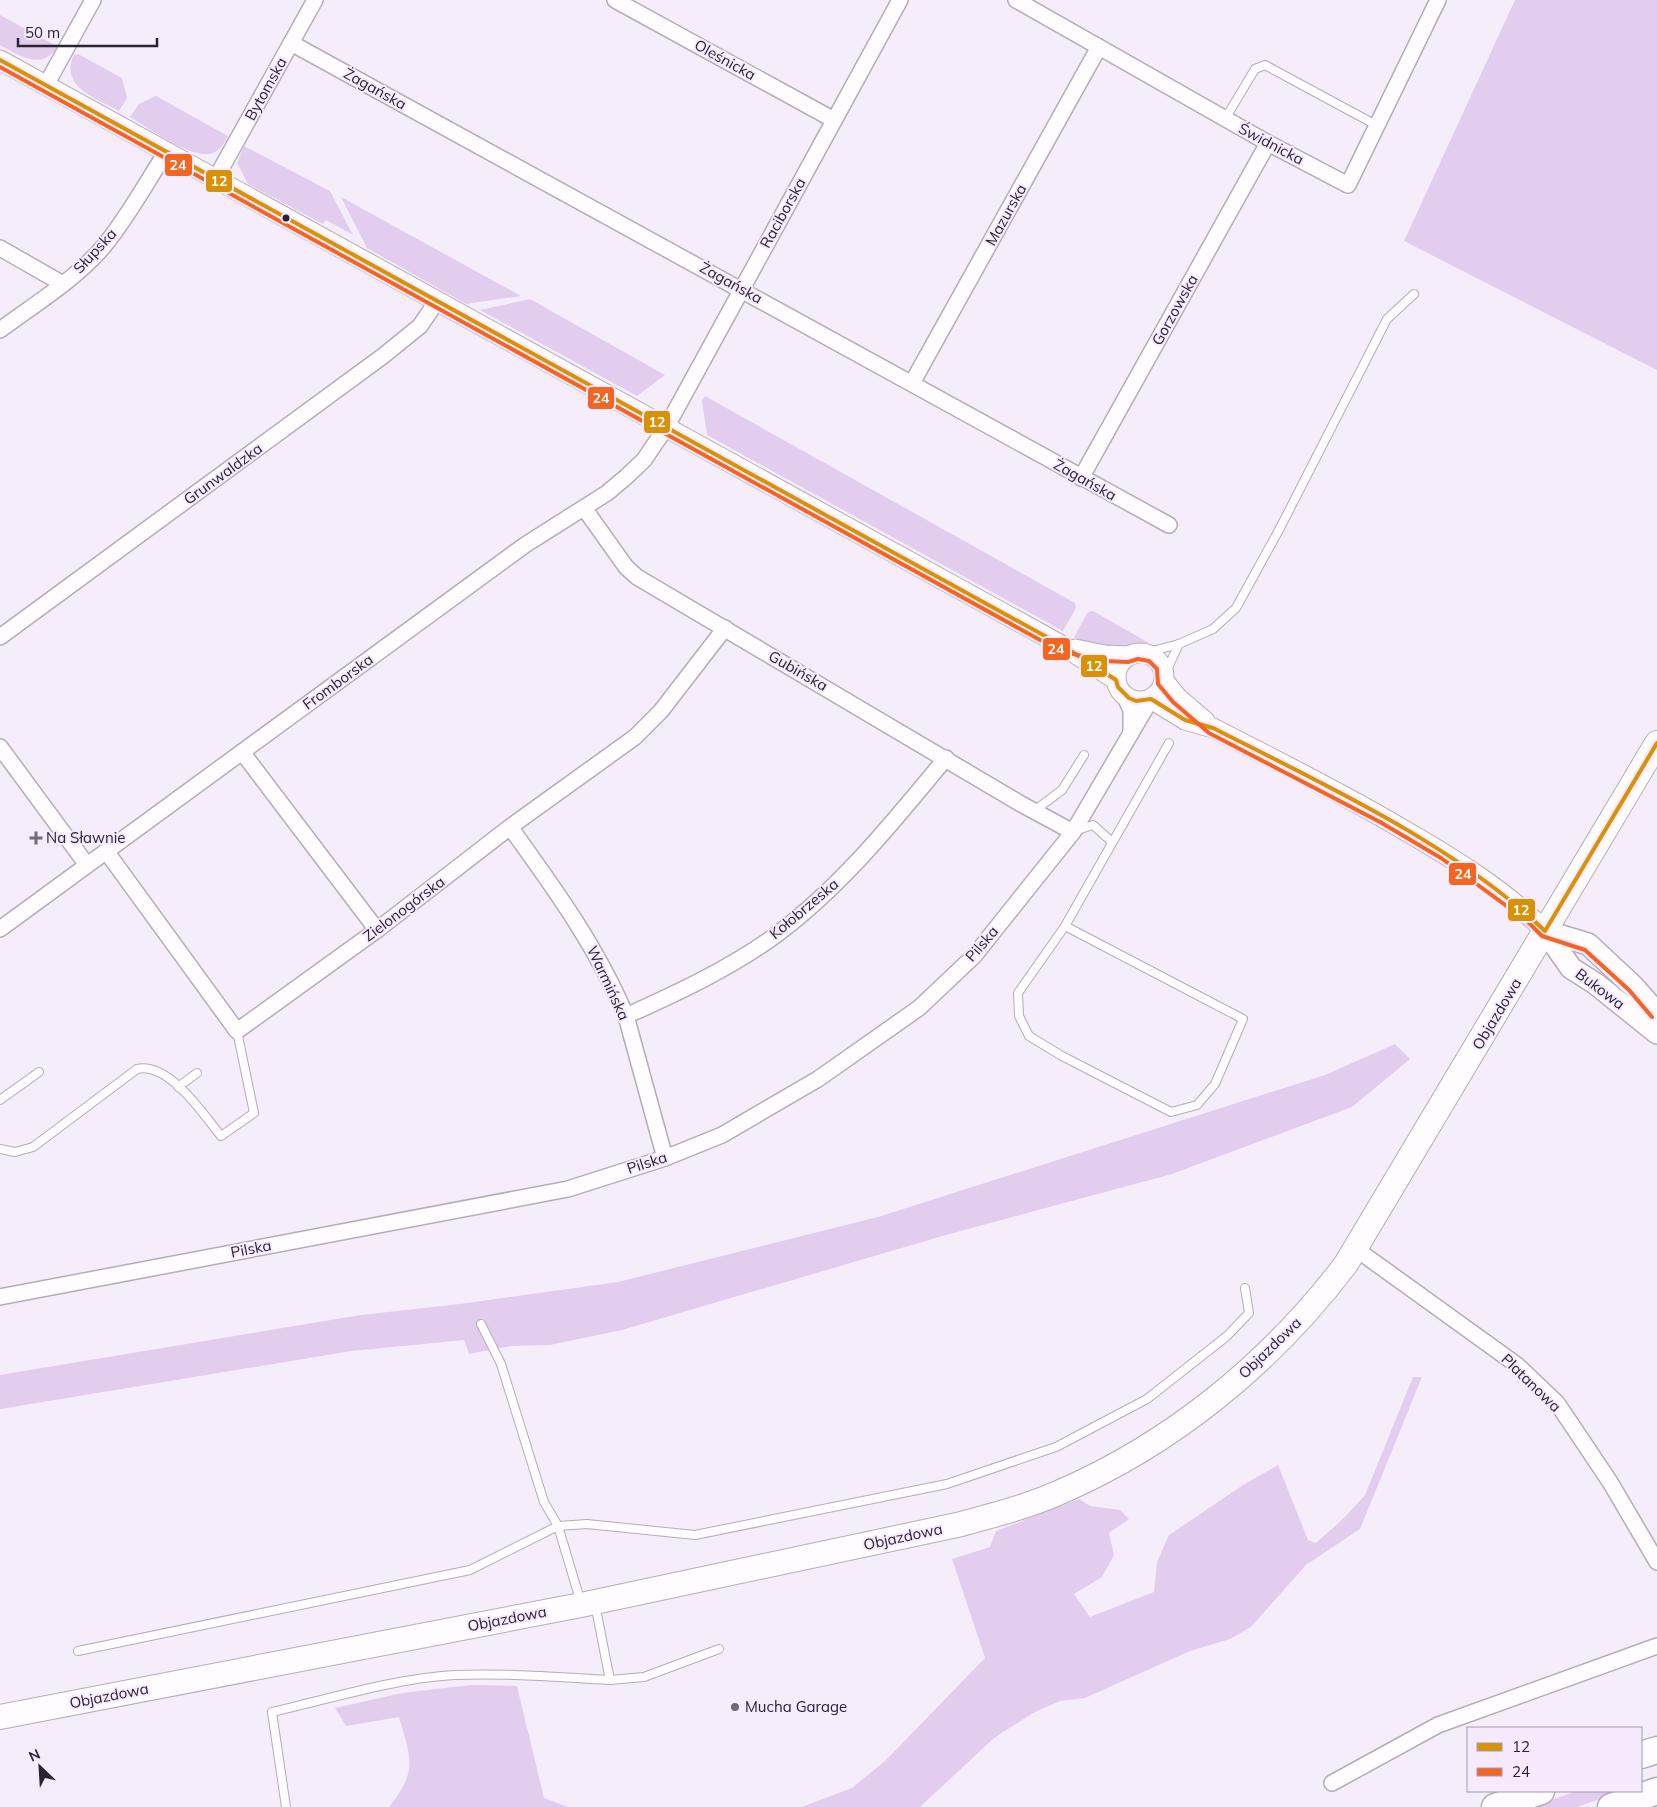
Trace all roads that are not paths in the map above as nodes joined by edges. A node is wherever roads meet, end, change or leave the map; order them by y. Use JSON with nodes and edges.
{"nodes":[{"id":1,"x":93,"y":0,"type":"edge"},
{"id":2,"x":615,"y":0,"type":"edge"},
{"id":3,"x":900,"y":0,"type":"edge"},
{"id":4,"x":1016,"y":0,"type":"edge"},
{"id":5,"x":1438,"y":0,"type":"edge"},
{"id":6,"x":311,"y":2,"type":"edge"},
{"id":7,"x":291,"y":43,"type":"junction"},
{"id":8,"x":1099,"y":47,"type":"junction"},
{"id":9,"x":0,"y":60,"type":"edge"},
{"id":10,"x":46,"y":85,"type":"junction"},
{"id":11,"x":1225,"y":119,"type":"junction"},
{"id":12,"x":834,"y":120,"type":"junction"},
{"id":13,"x":1378,"y":126,"type":"junction"},
{"id":14,"x":1268,"y":143,"type":"junction"},
{"id":15,"x":166,"y":151,"type":"junction"},
{"id":16,"x":216,"y":178,"type":"junction"},
{"id":17,"x":0,"y":248,"type":"edge"},
{"id":18,"x":63,"y":284,"type":"junction"},
{"id":19,"x":741,"y":289,"type":"junction"},
{"id":20,"x":1414,"y":294,"type":"dead end"},
{"id":21,"x":437,"y":301,"type":"junction"},
{"id":22,"x":0,"y":330,"type":"edge"},
{"id":23,"x":912,"y":383,"type":"junction"},
{"id":24,"x":667,"y":426,"type":"junction"},
{"id":25,"x":1081,"y":478,"type":"junction"},
{"id":26,"x":584,"y":508,"type":"junction"},
{"id":27,"x":1169,"y":525,"type":"dead end"},
{"id":28,"x":725,"y":628,"type":"junction"},
{"id":29,"x":0,"y":637,"type":"edge"},
{"id":30,"x":1179,"y":644,"type":"junction"},
{"id":31,"x":1063,"y":646,"type":"junction"},
{"id":32,"x":1137,"y":654,"type":"junction"},
{"id":33,"x":1165,"y":677,"type":"junction"},
{"id":34,"x":1119,"y":686,"type":"junction"},
{"id":35,"x":1151,"y":699,"type":"junction"},
{"id":36,"x":1213,"y":728,"type":"junction"},
{"id":37,"x":1130,"y":737,"type":"junction"},
{"id":38,"x":1169,"y":743,"type":"dead end"},
{"id":39,"x":1657,"y":743,"type":"edge"},
{"id":40,"x":0,"y":747,"type":"edge"},
{"id":41,"x":242,"y":752,"type":"junction"},
{"id":42,"x":1084,"y":755,"type":"dead end"},
{"id":43,"x":946,"y":758,"type":"junction"},
{"id":44,"x":1034,"y":810,"type":"junction"},
{"id":45,"x":510,"y":827,"type":"junction"},
{"id":46,"x":1072,"y":832,"type":"junction"},
{"id":47,"x":1112,"y":842,"type":"junction"},
{"id":48,"x":106,"y":851,"type":"junction"},
{"id":49,"x":87,"y":865,"type":"junction"},
{"id":50,"x":1065,"y":926,"type":"junction"},
{"id":51,"x":0,"y":929,"type":"edge"},
{"id":52,"x":377,"y":930,"type":"junction"},
{"id":53,"x":1545,"y":931,"type":"junction"},
{"id":54,"x":1657,"y":1013,"type":"edge"},
{"id":55,"x":626,"y":1016,"type":"junction"},
{"id":56,"x":237,"y":1031,"type":"junction"},
{"id":57,"x":1657,"y":1033,"type":"edge"},
{"id":58,"x":39,"y":1072,"type":"dead end"},
{"id":59,"x":197,"y":1072,"type":"dead end"},
{"id":60,"x":178,"y":1086,"type":"junction"},
{"id":61,"x":0,"y":1100,"type":"edge"},
{"id":62,"x":0,"y":1149,"type":"edge"},
{"id":63,"x":666,"y":1158,"type":"junction"},
{"id":64,"x":1356,"y":1249,"type":"junction"},
{"id":65,"x":1246,"y":1288,"type":"dead end"},
{"id":66,"x":0,"y":1296,"type":"edge"},
{"id":67,"x":481,"y":1324,"type":"dead end"},
{"id":68,"x":558,"y":1526,"type":"junction"},
{"id":69,"x":1657,"y":1562,"type":"edge"},
{"id":70,"x":588,"y":1604,"type":"junction"},
{"id":71,"x":1657,"y":1646,"type":"edge"},
{"id":72,"x":718,"y":1649,"type":"dead end"},
{"id":73,"x":78,"y":1651,"type":"dead end"},
{"id":74,"x":610,"y":1680,"type":"junction"},
{"id":75,"x":0,"y":1717,"type":"edge"},
{"id":76,"x":1657,"y":1750,"type":"edge"},
{"id":77,"x":1642,"y":1755,"type":"edge"},
{"id":78,"x":1332,"y":1783,"type":"dead end"},
{"id":79,"x":1657,"y":1791,"type":"edge"},
{"id":80,"x":1537,"y":1792,"type":"edge"},
{"id":81,"x":286,"y":1807,"type":"edge"},
{"id":82,"x":1495,"y":1807,"type":"edge"},
{"id":83,"x":1611,"y":1807,"type":"edge"}],
"edges":[{"from":1,"to":10,"type":"street"},
{"from":2,"to":12,"type":"street","name":"Oleśnicka"},
{"from":3,"to":12,"type":"street","name":"Raciborska"},
{"from":4,"to":8,"type":"street","name":"Świdnicka"},
{"from":5,"to":13,"type":"street","name":"Świdnicka"},
{"from":6,"to":7,"type":"street","name":"Bytomska"},
{"from":7,"to":16,"type":"street","name":"Bytomska"},
{"from":7,"to":19,"type":"street","name":"Żagańska"},
{"from":8,"to":11,"type":"street","name":"Świdnicka"},
{"from":8,"to":23,"type":"street","name":"Mazurska"},
{"from":9,"to":10,"type":"street"},
{"from":10,"to":15,"type":"street"},
{"from":11,"to":13,"type":"lane"},
{"from":11,"to":14,"type":"street","name":"Świdnicka"},
{"from":12,"to":19,"type":"street","name":"Raciborska"},
{"from":13,"to":14,"type":"street","name":"Świdnicka"},
{"from":14,"to":25,"type":"street","name":"Gorzowska"},
{"from":15,"to":16,"type":"street"},
{"from":15,"to":18,"type":"street","name":"Słupska"},
{"from":16,"to":21,"type":"street"},
{"from":17,"to":18,"type":"street"},
{"from":18,"to":22,"type":"street","name":"Słupska"},
{"from":19,"to":23,"type":"street","name":"Żagańska"},
{"from":19,"to":24,"type":"street","name":"Raciborska"},
{"from":20,"to":30,"type":"lane"},
{"from":21,"to":24,"type":"street"},
{"from":21,"to":29,"type":"street","name":"Grunwaldzka"},
{"from":23,"to":25,"type":"street","name":"Żagańska"},
{"from":24,"to":26,"type":"street","name":"Fromborska"},
{"from":24,"to":31,"type":"street"},
{"from":25,"to":27,"type":"street","name":"Żagańska"},
{"from":26,"to":28,"type":"street","name":"Gubińska"},
{"from":26,"to":41,"type":"street","name":"Fromborska"},
{"from":28,"to":43,"type":"street","name":"Gubińska"},
{"from":28,"to":45,"type":"street","name":"Zielonogórska"},
{"from":30,"to":32,"type":"lane"},
{"from":30,"to":33,"type":"lane"},
{"from":31,"to":32,"type":"street"},
{"from":31,"to":34,"type":"street"},
{"from":32,"to":33,"type":"street"},
{"from":32,"to":34,"type":"street"},
{"from":33,"to":35,"type":"street"},
{"from":33,"to":36,"type":"street"},
{"from":34,"to":35,"type":"street"},
{"from":34,"to":37,"type":"street","name":"Pilska"},
{"from":35,"to":36,"type":"street"},
{"from":35,"to":37,"type":"street","name":"Pilska"},
{"from":36,"to":53,"type":"street"},
{"from":37,"to":46,"type":"street","name":"Pilska"},
{"from":38,"to":47,"type":"lane"},
{"from":39,"to":53,"type":"main road","name":"Objazdowa"},
{"from":40,"to":49,"type":"street"},
{"from":41,"to":48,"type":"street","name":"Fromborska"},
{"from":41,"to":52,"type":"street"},
{"from":42,"to":44,"type":"lane"},
{"from":43,"to":44,"type":"street","name":"Gubińska"},
{"from":43,"to":55,"type":"street","name":"Kołobrzeska"},
{"from":44,"to":46,"type":"street","name":"Gubińska"},
{"from":45,"to":52,"type":"street","name":"Zielonogórska"},
{"from":45,"to":55,"type":"street","name":"Warmińska"},
{"from":46,"to":47,"type":"lane"},
{"from":46,"to":63,"type":"street","name":"Pilska"},
{"from":47,"to":50,"type":"lane"},
{"from":48,"to":49,"type":"street","name":"Fromborska"},
{"from":48,"to":56,"type":"street"},
{"from":49,"to":51,"type":"street","name":"Fromborska"},
{"from":50,"to":50,"type":"lane"},
{"from":52,"to":56,"type":"street","name":"Zielonogórska"},
{"from":53,"to":54,"type":"main road","name":"Bukowa"},
{"from":53,"to":57,"type":"main road","name":"Bukowa"},
{"from":53,"to":64,"type":"main road","name":"Objazdowa"},
{"from":55,"to":63,"type":"street","name":"Warmińska"},
{"from":56,"to":60,"type":"lane"},
{"from":58,"to":61,"type":"lane"},
{"from":59,"to":60,"type":"lane"},
{"from":60,"to":62,"type":"lane"},
{"from":63,"to":66,"type":"street","name":"Pilska"},
{"from":64,"to":69,"type":"street","name":"Platanowa"},
{"from":64,"to":70,"type":"main road","name":"Objazdowa"},
{"from":65,"to":68,"type":"lane"},
{"from":67,"to":68,"type":"lane"},
{"from":68,"to":70,"type":"lane"},
{"from":68,"to":73,"type":"lane"},
{"from":70,"to":74,"type":"lane"},
{"from":70,"to":75,"type":"main road","name":"Objazdowa"},
{"from":71,"to":78,"type":"street"},
{"from":72,"to":74,"type":"lane"},
{"from":74,"to":81,"type":"lane"},
{"from":76,"to":77,"type":"highway"},
{"from":79,"to":83,"type":"highway"},
{"from":80,"to":82,"type":"highway"}]}
